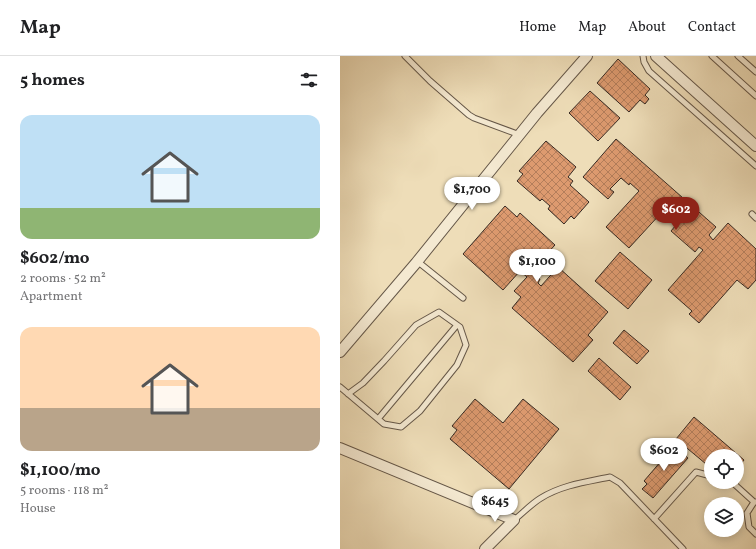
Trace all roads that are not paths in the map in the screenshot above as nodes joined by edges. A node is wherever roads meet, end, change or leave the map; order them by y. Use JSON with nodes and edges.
{"nodes":[{"id":1,"x":405,"y":56,"type":"edge"},
{"id":2,"x":588,"y":56,"type":"edge"},
{"id":3,"x":643,"y":56,"type":"edge"},
{"id":4,"x":656,"y":56,"type":"edge"},
{"id":5,"x":712,"y":56,"type":"edge"},
{"id":6,"x":738,"y":56,"type":"edge"},
{"id":7,"x":756,"y":72,"type":"edge"},
{"id":8,"x":756,"y":96,"type":"edge"},
{"id":9,"x":520,"y":135,"type":"junction"},
{"id":10,"x":756,"y":146,"type":"edge"},
{"id":11,"x":756,"y":166,"type":"edge"},
{"id":12,"x":417,"y":262,"type":"junction"},
{"id":13,"x":463,"y":298,"type":"dead end"},
{"id":14,"x":457,"y":325,"type":"junction"},
{"id":15,"x":340,"y":352,"type":"edge"},
{"id":16,"x":340,"y":388,"type":"edge"},
{"id":17,"x":348,"y":394,"type":"junction"},
{"id":18,"x":378,"y":419,"type":"junction"},
{"id":19,"x":340,"y":448,"type":"edge"},
{"id":20,"x":704,"y":474,"type":"edge"},
{"id":21,"x":740,"y":489,"type":"edge"},
{"id":22,"x":755,"y":502,"type":"edge"},
{"id":23,"x":654,"y":518,"type":"junction"},
{"id":24,"x":514,"y":520,"type":"junction"},
{"id":25,"x":756,"y":534,"type":"edge"},
{"id":26,"x":485,"y":549,"type":"edge"},
{"id":27,"x":683,"y":549,"type":"edge"}],
"edges":[{"from":1,"to":9,"type":"lane"},
{"from":2,"to":9,"type":"street"},
{"from":3,"to":11,"type":"lane"},
{"from":4,"to":10,"type":"street"},
{"from":5,"to":8,"type":"lane"},
{"from":6,"to":7,"type":"lane"},
{"from":9,"to":12,"type":"street"},
{"from":12,"to":13,"type":"lane"},
{"from":12,"to":15,"type":"street"},
{"from":14,"to":17,"type":"lane"},
{"from":14,"to":18,"type":"lane"},
{"from":14,"to":18,"type":"lane"},
{"from":16,"to":17,"type":"lane"},
{"from":17,"to":18,"type":"lane"},
{"from":19,"to":24,"type":"street"},
{"from":20,"to":23,"type":"lane"},
{"from":21,"to":22,"type":"lane"},
{"from":22,"to":25,"type":"lane"},
{"from":23,"to":24,"type":"lane"},
{"from":23,"to":27,"type":"lane"},
{"from":24,"to":26,"type":"street"}]}
